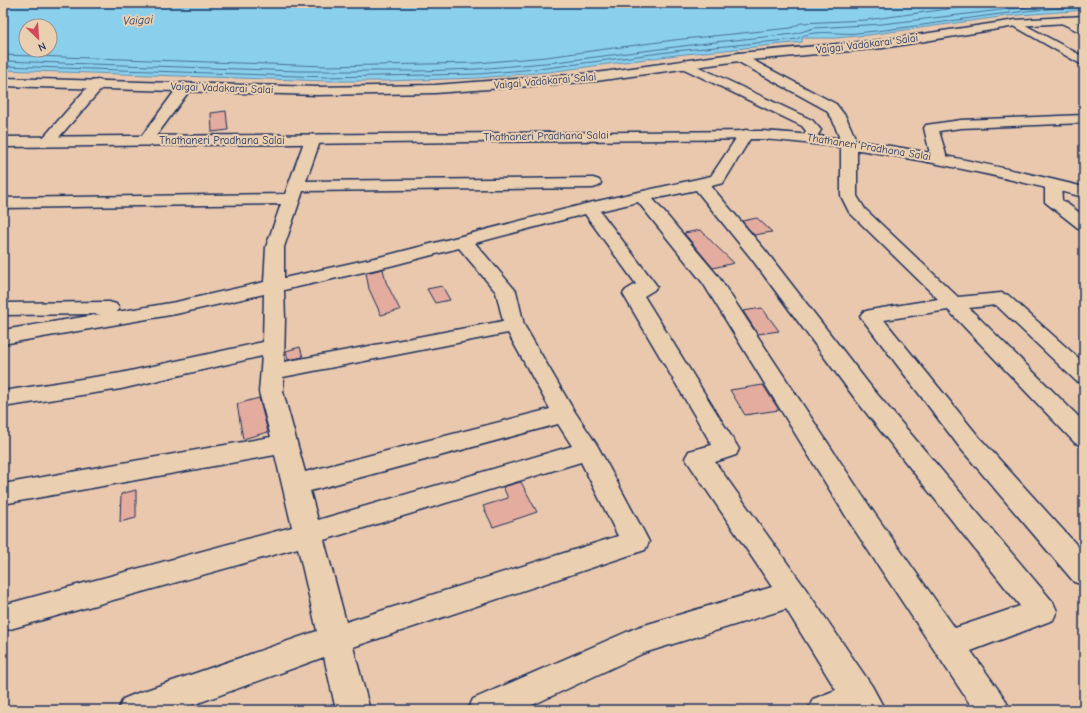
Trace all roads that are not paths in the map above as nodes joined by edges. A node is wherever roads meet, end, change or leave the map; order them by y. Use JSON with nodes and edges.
{"nodes":[{"id":1,"x":1084,"y":13,"type":"edge"},
{"id":2,"x":1084,"y":19,"type":"edge"},
{"id":3,"x":1063,"y":20,"type":"junction"},
{"id":4,"x":1016,"y":23,"type":"junction"},
{"id":5,"x":1084,"y":31,"type":"edge"},
{"id":6,"x":739,"y":57,"type":"junction"},
{"id":7,"x":1084,"y":62,"type":"edge"},
{"id":8,"x":684,"y":64,"type":"junction"},
{"id":9,"x":3,"y":75,"type":"edge"},
{"id":10,"x":3,"y":82,"type":"edge"},
{"id":11,"x":98,"y":84,"type":"junction"},
{"id":12,"x":185,"y":86,"type":"junction"},
{"id":13,"x":1084,"y":119,"type":"edge"},
{"id":14,"x":746,"y":134,"type":"junction"},
{"id":15,"x":810,"y":137,"type":"junction"},
{"id":16,"x":313,"y":139,"type":"junction"},
{"id":17,"x":146,"y":140,"type":"junction"},
{"id":18,"x":3,"y":142,"type":"edge"},
{"id":19,"x":47,"y":142,"type":"junction"},
{"id":20,"x":849,"y":142,"type":"junction"},
{"id":21,"x":939,"y":158,"type":"junction"},
{"id":22,"x":593,"y":184,"type":"dead end"},
{"id":23,"x":700,"y":184,"type":"junction"},
{"id":24,"x":1053,"y":184,"type":"junction"},
{"id":25,"x":1084,"y":192,"type":"edge"},
{"id":26,"x":294,"y":193,"type":"junction"},
{"id":27,"x":642,"y":196,"type":"junction"},
{"id":28,"x":3,"y":203,"type":"edge"},
{"id":29,"x":589,"y":208,"type":"junction"},
{"id":30,"x":1084,"y":224,"type":"edge"},
{"id":31,"x":463,"y":241,"type":"junction"},
{"id":32,"x":274,"y":286,"type":"junction"},
{"id":33,"x":953,"y":303,"type":"junction"},
{"id":34,"x":176,"y":308,"type":"junction"},
{"id":35,"x":3,"y":309,"type":"edge"},
{"id":36,"x":514,"y":325,"type":"junction"},
{"id":37,"x":3,"y":337,"type":"edge"},
{"id":38,"x":274,"y":346,"type":"junction"},
{"id":39,"x":272,"y":372,"type":"junction"},
{"id":40,"x":1084,"y":376,"type":"edge"},
{"id":41,"x":3,"y":399,"type":"edge"},
{"id":42,"x":564,"y":414,"type":"junction"},
{"id":43,"x":1084,"y":438,"type":"edge"},
{"id":44,"x":285,"y":444,"type":"junction"},
{"id":45,"x":588,"y":451,"type":"junction"},
{"id":46,"x":295,"y":485,"type":"junction"},
{"id":47,"x":3,"y":494,"type":"edge"},
{"id":48,"x":308,"y":534,"type":"junction"},
{"id":49,"x":1084,"y":573,"type":"edge"},
{"id":50,"x":793,"y":594,"type":"junction"},
{"id":51,"x":3,"y":618,"type":"edge"},
{"id":52,"x":335,"y":640,"type":"junction"},
{"id":53,"x":948,"y":645,"type":"junction"},
{"id":54,"x":864,"y":704,"type":"edge"},
{"id":55,"x":135,"y":710,"type":"edge"},
{"id":56,"x":353,"y":710,"type":"edge"},
{"id":57,"x":485,"y":710,"type":"edge"},
{"id":58,"x":825,"y":710,"type":"edge"},
{"id":59,"x":993,"y":710,"type":"edge"}],
"edges":[{"from":1,"to":9,"type":"street","name":"Vaigai Vadakarai Salai"},
{"from":2,"to":3,"type":"street","name":"Vaigai Vadakarai Salai"},
{"from":3,"to":4,"type":"street","name":"Vaigai Vadakarai Salai"},
{"from":3,"to":5,"type":"street"},
{"from":4,"to":6,"type":"street","name":"Vaigai Vadakarai Salai"},
{"from":4,"to":7,"type":"street"},
{"from":6,"to":8,"type":"street","name":"Vaigai Vadakarai Salai"},
{"from":6,"to":20,"type":"street"},
{"from":8,"to":12,"type":"street","name":"Vaigai Vadakarai Salai"},
{"from":8,"to":15,"type":"street"},
{"from":10,"to":11,"type":"street","name":"Vaigai Vadakarai Salai"},
{"from":11,"to":12,"type":"street","name":"Vaigai Vadakarai Salai"},
{"from":11,"to":19,"type":"street"},
{"from":12,"to":17,"type":"street"},
{"from":13,"to":21,"type":"street"},
{"from":14,"to":15,"type":"street","name":"Thathaneri Pradhana Salai"},
{"from":14,"to":16,"type":"street","name":"Thathaneri Pradhana Salai"},
{"from":14,"to":23,"type":"street"},
{"from":15,"to":20,"type":"street","name":"Thathaneri Pradhana Salai"},
{"from":16,"to":17,"type":"street","name":"Thathaneri Pradhana Salai"},
{"from":16,"to":26,"type":"street"},
{"from":17,"to":19,"type":"street","name":"Thathaneri Pradhana Salai"},
{"from":18,"to":19,"type":"street","name":"Thathaneri Pradhana Salai"},
{"from":20,"to":21,"type":"street","name":"Thathaneri Pradhana Salai"},
{"from":20,"to":33,"type":"street"},
{"from":21,"to":24,"type":"street","name":"Thathaneri Pradhana Salai"},
{"from":22,"to":26,"type":"street"},
{"from":23,"to":27,"type":"street"},
{"from":23,"to":53,"type":"street"},
{"from":24,"to":25,"type":"street","name":"Thathaneri Pradhana Salai"},
{"from":24,"to":30,"type":"street"},
{"from":26,"to":28,"type":"street"},
{"from":26,"to":32,"type":"street"},
{"from":27,"to":29,"type":"street"},
{"from":27,"to":53,"type":"street"},
{"from":29,"to":31,"type":"street"},
{"from":29,"to":50,"type":"street"},
{"from":31,"to":32,"type":"street"},
{"from":31,"to":36,"type":"street"},
{"from":32,"to":34,"type":"street"},
{"from":32,"to":38,"type":"street"},
{"from":33,"to":40,"type":"street"},
{"from":33,"to":43,"type":"street"},
{"from":33,"to":49,"type":"street"},
{"from":34,"to":35,"type":"street"},
{"from":34,"to":37,"type":"street"},
{"from":36,"to":39,"type":"street"},
{"from":36,"to":42,"type":"street"},
{"from":38,"to":39,"type":"street"},
{"from":38,"to":41,"type":"street"},
{"from":39,"to":44,"type":"street"},
{"from":42,"to":45,"type":"street"},
{"from":42,"to":46,"type":"street"},
{"from":44,"to":46,"type":"street"},
{"from":44,"to":47,"type":"street"},
{"from":45,"to":48,"type":"street"},
{"from":45,"to":52,"type":"street"},
{"from":46,"to":48,"type":"street"},
{"from":48,"to":51,"type":"street"},
{"from":48,"to":52,"type":"street"},
{"from":50,"to":54,"type":"street"},
{"from":50,"to":57,"type":"street"},
{"from":52,"to":55,"type":"street"},
{"from":52,"to":56,"type":"street"},
{"from":53,"to":59,"type":"street"},
{"from":54,"to":58,"type":"street"}]}
